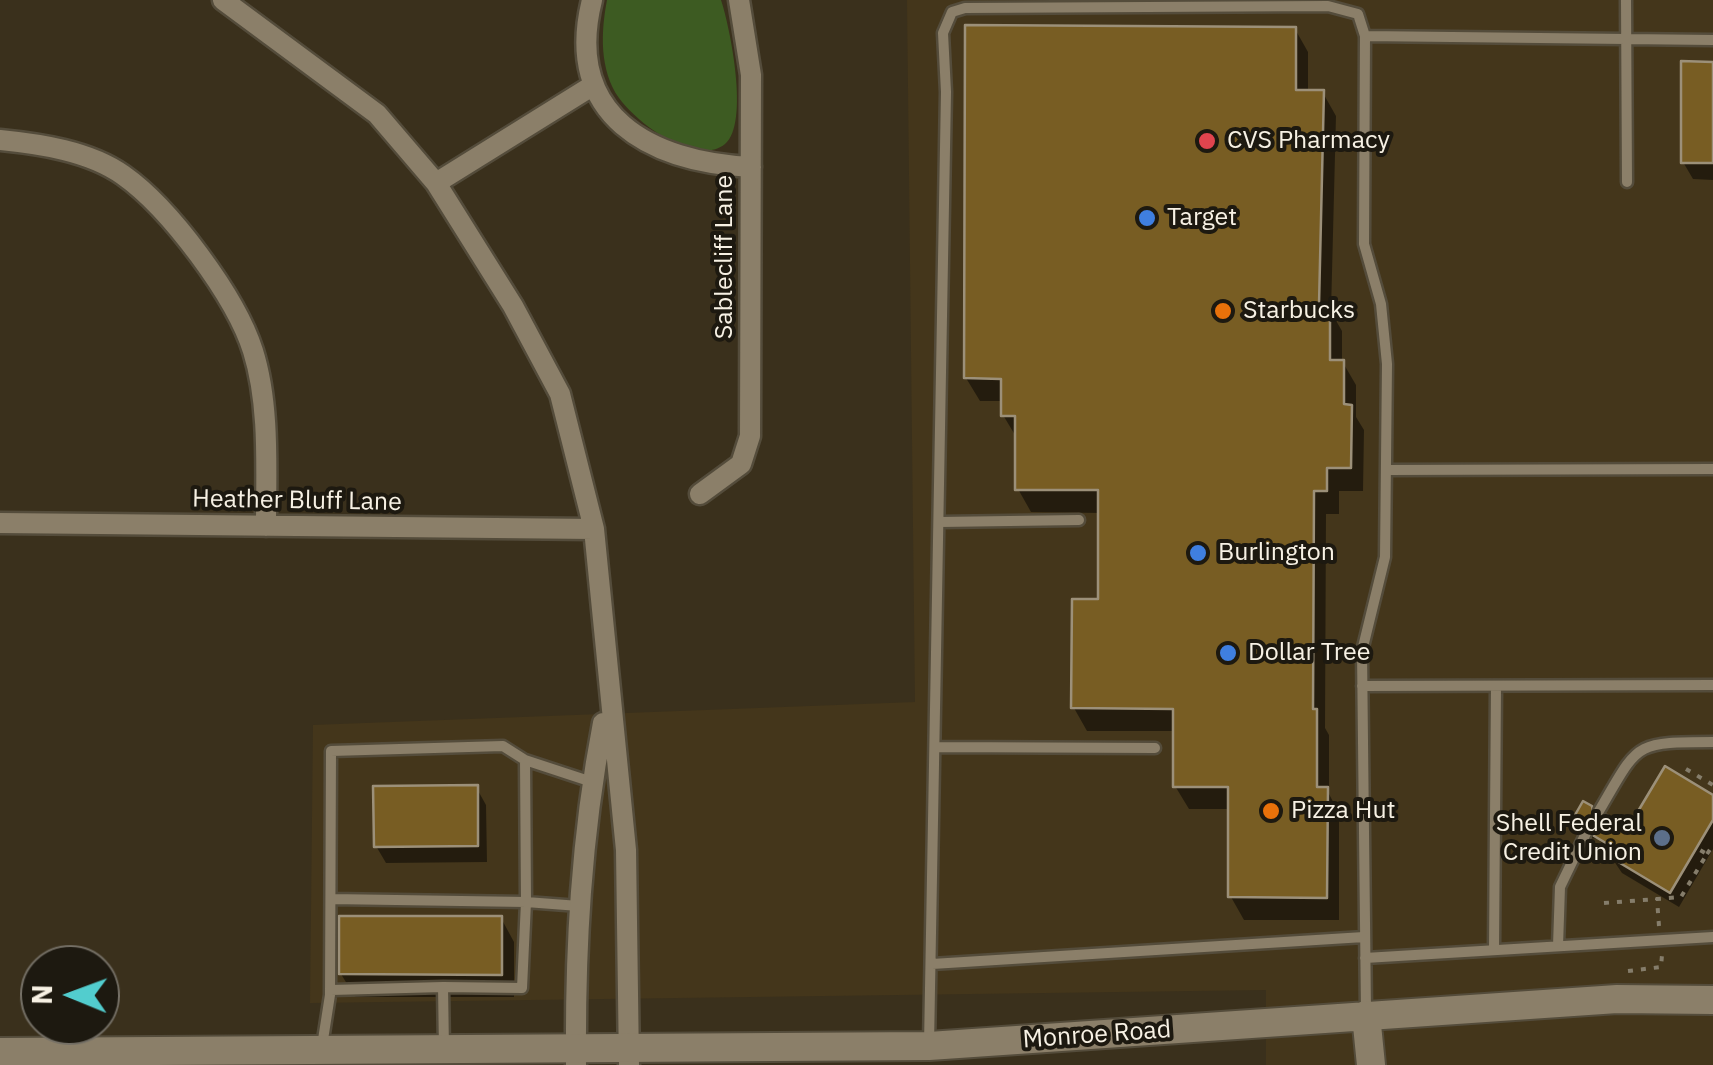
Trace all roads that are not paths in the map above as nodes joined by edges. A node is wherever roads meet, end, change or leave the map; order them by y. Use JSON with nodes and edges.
{"nodes":[{"id":1,"x":223,"y":0,"type":"edge"},
{"id":2,"x":592,"y":0,"type":"edge"},
{"id":3,"x":739,"y":0,"type":"edge"},
{"id":4,"x":1626,"y":0,"type":"edge"},
{"id":5,"x":1365,"y":36,"type":"junction"},
{"id":6,"x":1626,"y":39,"type":"junction"},
{"id":7,"x":1713,"y":40,"type":"edge"},
{"id":8,"x":592,"y":86,"type":"junction"},
{"id":9,"x":0,"y":140,"type":"edge"},
{"id":10,"x":751,"y":167,"type":"junction"},
{"id":11,"x":1628,"y":182,"type":"dead end"},
{"id":12,"x":436,"y":183,"type":"junction"},
{"id":13,"x":1713,"y":469,"type":"edge"},
{"id":14,"x":1386,"y":470,"type":"junction"},
{"id":15,"x":700,"y":494,"type":"dead end"},
{"id":16,"x":1079,"y":520,"type":"dead end"},
{"id":17,"x":0,"y":522,"type":"edge"},
{"id":18,"x":940,"y":522,"type":"junction"},
{"id":19,"x":266,"y":526,"type":"junction"},
{"id":20,"x":594,"y":529,"type":"junction"},
{"id":21,"x":1713,"y":685,"type":"edge"},
{"id":22,"x":1362,"y":686,"type":"junction"},
{"id":23,"x":1496,"y":686,"type":"junction"},
{"id":24,"x":608,"y":702,"type":"junction"},
{"id":25,"x":1713,"y":742,"type":"edge"},
{"id":26,"x":936,"y":746,"type":"junction"},
{"id":27,"x":1155,"y":748,"type":"dead end"},
{"id":28,"x":525,"y":760,"type":"junction"},
{"id":29,"x":592,"y":782,"type":"junction"},
{"id":30,"x":1599,"y":811,"type":"dead end"},
{"id":31,"x":1588,"y":832,"type":"dead end"},
{"id":32,"x":331,"y":898,"type":"junction"},
{"id":33,"x":526,"y":902,"type":"junction"},
{"id":34,"x":578,"y":906,"type":"junction"},
{"id":35,"x":1713,"y":936,"type":"edge"},
{"id":36,"x":1364,"y":938,"type":"junction"},
{"id":37,"x":1558,"y":946,"type":"junction"},
{"id":38,"x":1494,"y":950,"type":"junction"},
{"id":39,"x":1364,"y":958,"type":"junction"},
{"id":40,"x":932,"y":964,"type":"junction"},
{"id":41,"x":443,"y":987,"type":"junction"},
{"id":42,"x":330,"y":990,"type":"junction"},
{"id":43,"x":1713,"y":1000,"type":"edge"},
{"id":44,"x":1366,"y":1016,"type":"junction"},
{"id":45,"x":444,"y":1050,"type":"junction"},
{"id":46,"x":0,"y":1052,"type":"edge"},
{"id":47,"x":576,"y":1056,"type":"edge"},
{"id":48,"x":629,"y":1056,"type":"edge"},
{"id":49,"x":929,"y":1056,"type":"edge"},
{"id":50,"x":321,"y":1059,"type":"edge"},
{"id":51,"x":1371,"y":1065,"type":"edge"}],
"edges":[{"from":1,"to":12,"type":"street"},
{"from":2,"to":8,"type":"street"},
{"from":3,"to":10,"type":"street","name":"Sablecliff Lane"},
{"from":4,"to":6,"type":"lane"},
{"from":5,"to":6,"type":"lane"},
{"from":5,"to":14,"type":"lane"},
{"from":5,"to":18,"type":"lane"},
{"from":6,"to":7,"type":"lane"},
{"from":6,"to":11,"type":"lane"},
{"from":8,"to":10,"type":"street"},
{"from":8,"to":12,"type":"street"},
{"from":9,"to":19,"type":"street"},
{"from":10,"to":15,"type":"street","name":"Sablecliff Lane"},
{"from":12,"to":20,"type":"street"},
{"from":13,"to":14,"type":"lane"},
{"from":14,"to":22,"type":"lane"},
{"from":16,"to":18,"type":"lane"},
{"from":17,"to":19,"type":"street","name":"Heather Bluff Lane"},
{"from":18,"to":26,"type":"lane"},
{"from":19,"to":20,"type":"street","name":"Heather Bluff Lane"},
{"from":20,"to":24,"type":"street"},
{"from":21,"to":23,"type":"lane"},
{"from":22,"to":23,"type":"lane"},
{"from":22,"to":36,"type":"lane"},
{"from":23,"to":38,"type":"lane"},
{"from":24,"to":29,"type":"street"},
{"from":24,"to":48,"type":"street"},
{"from":25,"to":30,"type":"lane"},
{"from":26,"to":27,"type":"lane"},
{"from":26,"to":40,"type":"lane"},
{"from":28,"to":29,"type":"lane"},
{"from":28,"to":32,"type":"lane"},
{"from":28,"to":33,"type":"lane"},
{"from":29,"to":34,"type":"street"},
{"from":31,"to":37,"type":"lane"},
{"from":32,"to":33,"type":"lane"},
{"from":32,"to":42,"type":"lane"},
{"from":33,"to":34,"type":"lane"},
{"from":33,"to":41,"type":"lane"},
{"from":34,"to":47,"type":"street"},
{"from":35,"to":37,"type":"lane"},
{"from":36,"to":39,"type":"lane"},
{"from":36,"to":40,"type":"lane"},
{"from":37,"to":38,"type":"lane"},
{"from":38,"to":39,"type":"lane"},
{"from":39,"to":44,"type":"lane"},
{"from":40,"to":49,"type":"lane"},
{"from":41,"to":42,"type":"lane"},
{"from":41,"to":45,"type":"lane"},
{"from":42,"to":50,"type":"lane"},
{"from":43,"to":44,"type":"main road","name":"Monroe Road"},
{"from":44,"to":49,"type":"main road","name":"Monroe Road"},
{"from":44,"to":51,"type":"main road"},
{"from":45,"to":47,"type":"main road","name":"Monroe Road"},
{"from":45,"to":50,"type":"main road","name":"Monroe Road"},
{"from":46,"to":50,"type":"main road","name":"Monroe Road"},
{"from":47,"to":48,"type":"main road","name":"Monroe Road"},
{"from":48,"to":49,"type":"main road","name":"Monroe Road"}]}
